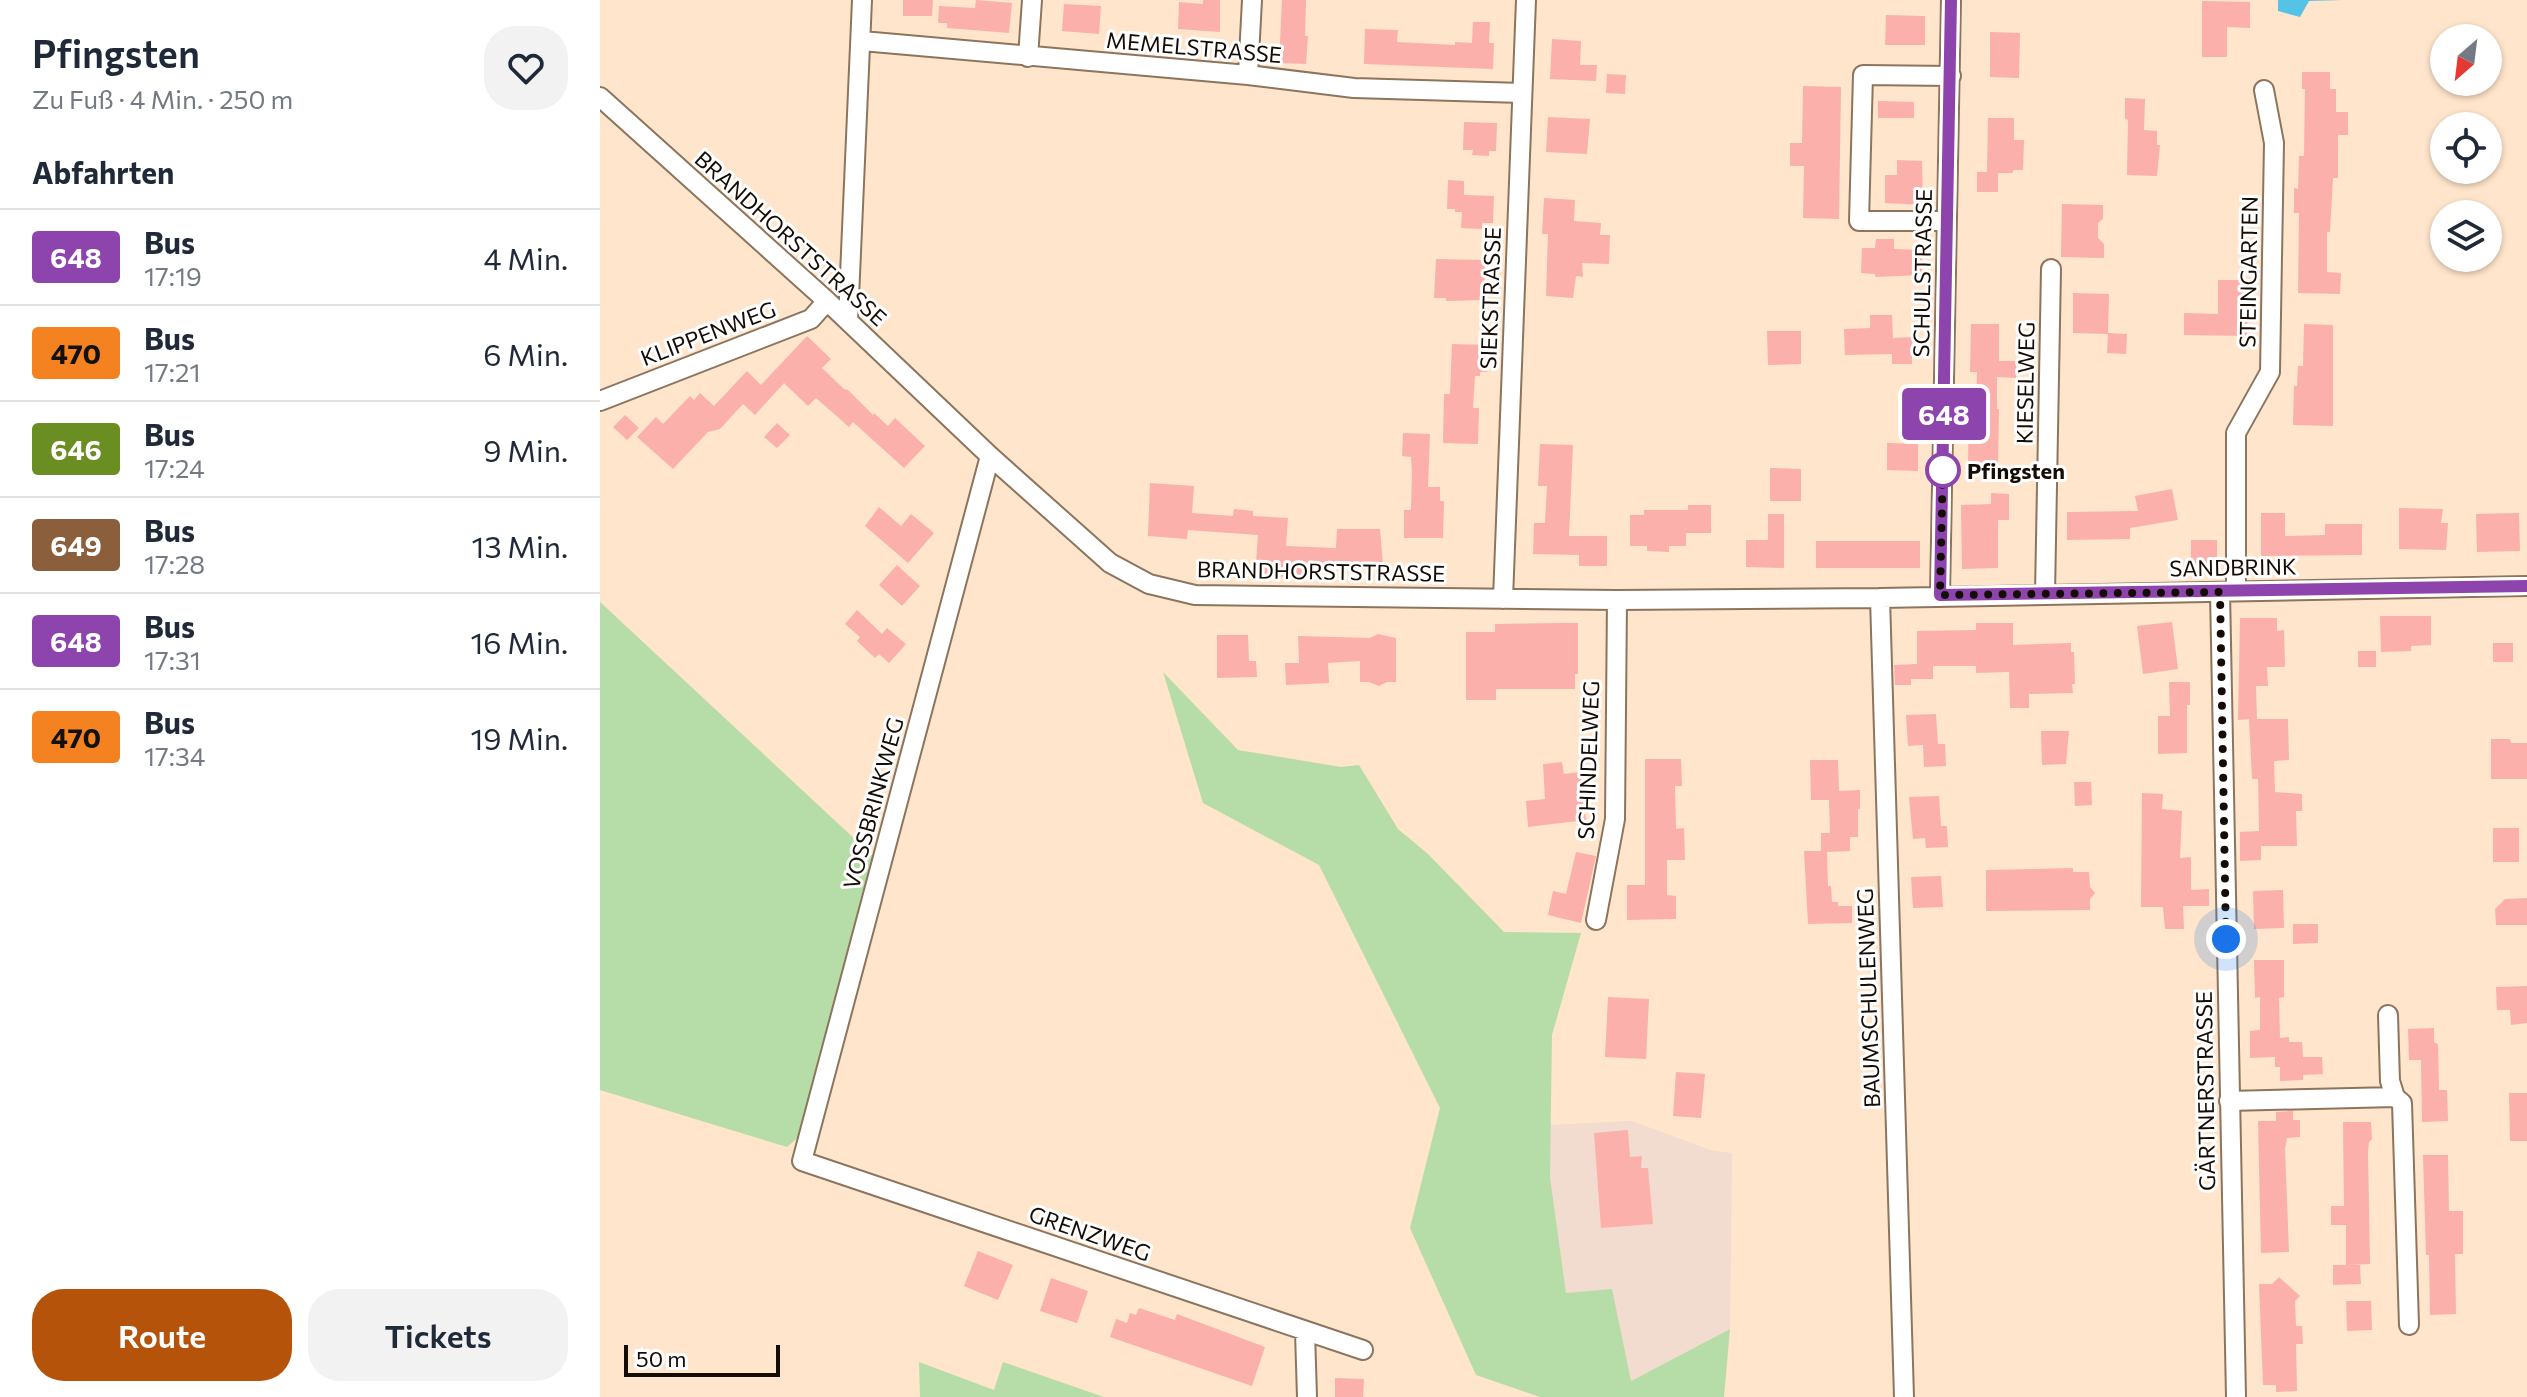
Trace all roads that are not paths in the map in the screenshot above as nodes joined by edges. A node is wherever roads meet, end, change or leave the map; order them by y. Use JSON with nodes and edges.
{"nodes":[{"id":1,"x":862,"y":0,"type":"edge"},
{"id":2,"x":1032,"y":0,"type":"edge"},
{"id":3,"x":1252,"y":0,"type":"edge"},
{"id":4,"x":1526,"y":0,"type":"edge"},
{"id":5,"x":1951,"y":0,"type":"edge"},
{"id":6,"x":862,"y":41,"type":"junction"},
{"id":7,"x":1028,"y":57,"type":"junction"},
{"id":8,"x":1248,"y":75,"type":"junction"},
{"id":9,"x":1951,"y":76,"type":"junction"},
{"id":10,"x":2264,"y":90,"type":"dead end"},
{"id":11,"x":1522,"y":93,"type":"junction"},
{"id":12,"x":600,"y":97,"type":"edge"},
{"id":13,"x":1947,"y":221,"type":"junction"},
{"id":14,"x":2051,"y":269,"type":"dead end"},
{"id":15,"x":827,"y":301,"type":"junction"},
{"id":16,"x":848,"y":321,"type":"junction"},
{"id":17,"x":600,"y":401,"type":"edge"},
{"id":18,"x":990,"y":456,"type":"junction"},
{"id":19,"x":2527,"y":586,"type":"edge"},
{"id":20,"x":2228,"y":591,"type":"junction"},
{"id":21,"x":2045,"y":594,"type":"junction"},
{"id":22,"x":1940,"y":595,"type":"junction"},
{"id":23,"x":1880,"y":598,"type":"junction"},
{"id":24,"x":1503,"y":599,"type":"junction"},
{"id":25,"x":1617,"y":600,"type":"junction"},
{"id":26,"x":1596,"y":920,"type":"dead end"},
{"id":27,"x":2388,"y":1015,"type":"dead end"},
{"id":28,"x":2395,"y":1097,"type":"junction"},
{"id":29,"x":2229,"y":1101,"type":"junction"},
{"id":30,"x":802,"y":1161,"type":"joint"},
{"id":31,"x":2409,"y":1325,"type":"dead end"},
{"id":32,"x":1305,"y":1332,"type":"junction"},
{"id":33,"x":1363,"y":1350,"type":"dead end"},
{"id":34,"x":1307,"y":1397,"type":"edge"},
{"id":35,"x":1904,"y":1397,"type":"edge"},
{"id":36,"x":2236,"y":1397,"type":"edge"}],
"edges":[{"from":1,"to":6,"type":"street"},
{"from":2,"to":7,"type":"street"},
{"from":3,"to":8,"type":"street"},
{"from":4,"to":11,"type":"street","name":"SIEKSTRASSE"},
{"from":5,"to":9,"type":"street","name":"SCHULSTRASSE"},
{"from":6,"to":7,"type":"street","name":"MEMELSTRASSE"},
{"from":6,"to":16,"type":"street"},
{"from":7,"to":8,"type":"street","name":"MEMELSTRASSE"},
{"from":8,"to":11,"type":"street","name":"MEMELSTRASSE"},
{"from":9,"to":13,"type":"street","name":"SCHULSTRASSE"},
{"from":9,"to":13,"type":"street"},
{"from":10,"to":20,"type":"street","name":"STEINGARTEN"},
{"from":11,"to":24,"type":"street","name":"SIEKSTRASSE"},
{"from":12,"to":15,"type":"street","name":"BRANDHORSTSTRASSE"},
{"from":13,"to":22,"type":"street","name":"SCHULSTRASSE"},
{"from":14,"to":21,"type":"street","name":"KIESELWEG"},
{"from":15,"to":16,"type":"street","name":"BRANDHORSTSTRASSE"},
{"from":15,"to":17,"type":"street","name":"KLIPPENWEG"},
{"from":16,"to":18,"type":"street","name":"BRANDHORSTSTRASSE"},
{"from":18,"to":24,"type":"street","name":"BRANDHORSTSTRASSE"},
{"from":18,"to":30,"type":"street","name":"VOSSBRINKWEG"},
{"from":19,"to":20,"type":"street","name":"SANDBRINK"},
{"from":20,"to":21,"type":"street","name":"SANDBRINK"},
{"from":20,"to":29,"type":"street","name":"GÄRTNERSTRASSE"},
{"from":21,"to":22,"type":"street","name":"SANDBRINK"},
{"from":22,"to":23,"type":"street","name":"BRANDHORSTSTRASSE"},
{"from":23,"to":25,"type":"street","name":"BRANDHORSTSTRASSE"},
{"from":23,"to":35,"type":"street","name":"BAUMSCHULENWEG"},
{"from":24,"to":25,"type":"street","name":"BRANDHORSTSTRASSE"},
{"from":25,"to":26,"type":"street","name":"SCHINDELWEG"},
{"from":27,"to":28,"type":"street"},
{"from":28,"to":29,"type":"street"},
{"from":28,"to":31,"type":"street"},
{"from":29,"to":36,"type":"street","name":"GÄRTNERSTRASSE"},
{"from":30,"to":32,"type":"street","name":"GRENZWEG"},
{"from":32,"to":33,"type":"street","name":"GRENZWEG"},
{"from":32,"to":34,"type":"street"}]}
